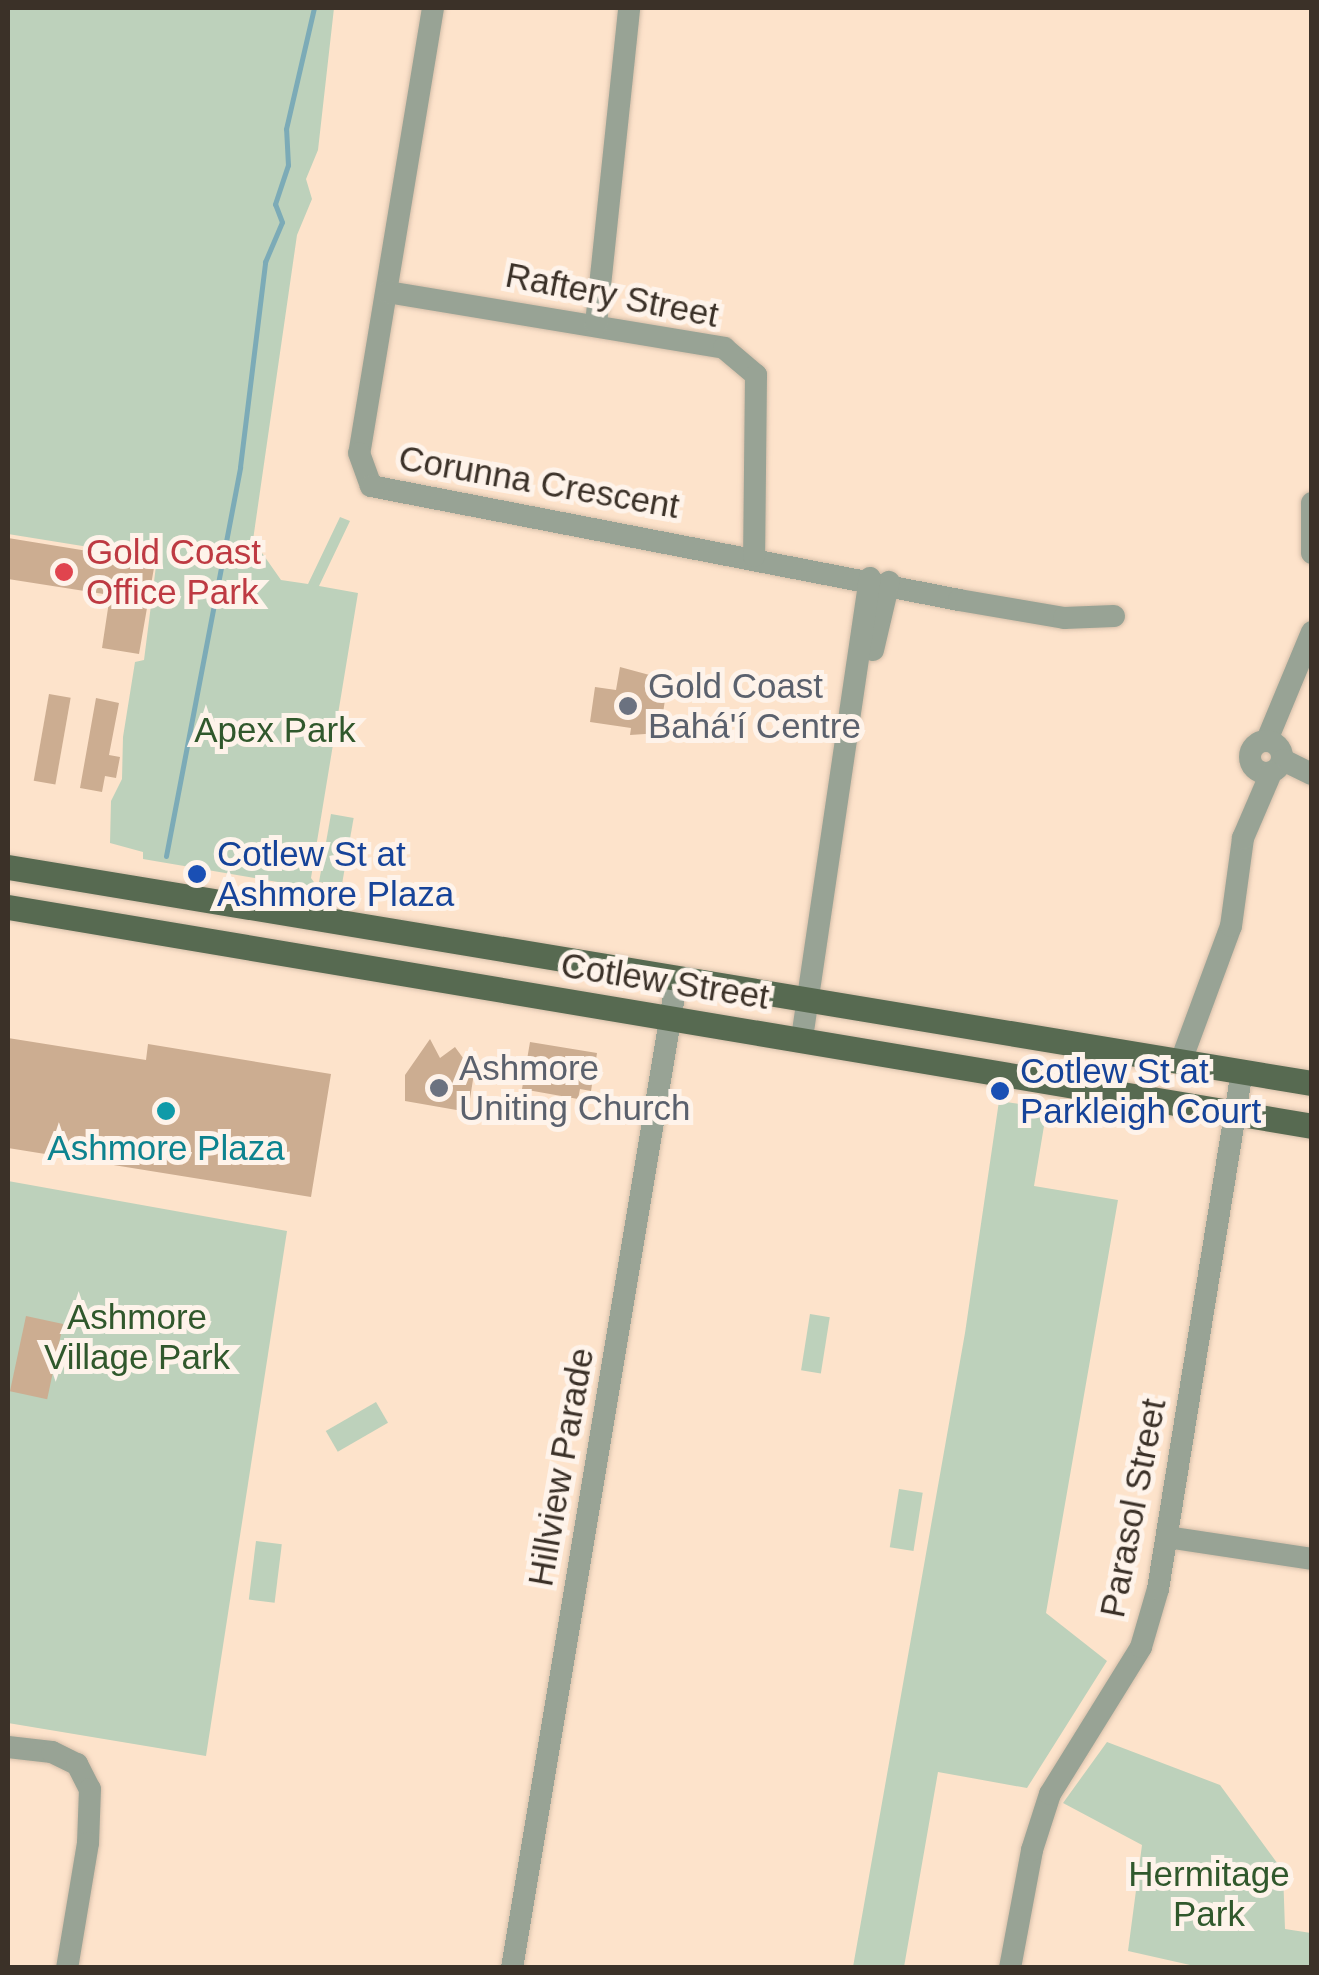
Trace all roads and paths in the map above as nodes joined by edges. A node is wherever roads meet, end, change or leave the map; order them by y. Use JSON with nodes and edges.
{"nodes":[{"id":1,"x":434,"y":8,"type":"edge"},
{"id":2,"x":629,"y":8,"type":"edge"},
{"id":3,"x":387,"y":292,"type":"junction"},
{"id":4,"x":596,"y":324,"type":"junction"},
{"id":5,"x":1312,"y":502,"type":"edge"},
{"id":6,"x":1312,"y":553,"type":"edge"},
{"id":7,"x":754,"y":556,"type":"junction"},
{"id":8,"x":880,"y":580,"type":"junction"},
{"id":9,"x":1114,"y":616,"type":"dead end"},
{"id":10,"x":1312,"y":632,"type":"edge"},
{"id":11,"x":1277,"y":766,"type":"junction"},
{"id":12,"x":1312,"y":774,"type":"edge"},
{"id":13,"x":8,"y":867,"type":"edge"},
{"id":14,"x":8,"y":907,"type":"edge"},
{"id":15,"x":677,"y":978,"type":"junction"},
{"id":16,"x":808,"y":1000,"type":"junction"},
{"id":17,"x":672,"y":1018,"type":"junction"},
{"id":18,"x":802,"y":1038,"type":"junction"},
{"id":19,"x":1181,"y":1061,"type":"junction"},
{"id":20,"x":1242,"y":1071,"type":"junction"},
{"id":21,"x":1312,"y":1083,"type":"edge"},
{"id":22,"x":1236,"y":1112,"type":"junction"},
{"id":23,"x":1312,"y":1126,"type":"edge"},
{"id":24,"x":1167,"y":1536,"type":"junction"},
{"id":25,"x":1312,"y":1559,"type":"edge"},
{"id":26,"x":8,"y":1746,"type":"edge"},
{"id":27,"x":67,"y":1968,"type":"edge"},
{"id":28,"x":512,"y":1968,"type":"edge"},
{"id":29,"x":1010,"y":1968,"type":"edge"}],
"edges":[{"from":1,"to":3,"type":"street","name":"Corunna Crescent"},
{"from":2,"to":4,"type":"street"},
{"from":3,"to":4,"type":"street","name":"Raftery Street"},
{"from":3,"to":7,"type":"street","name":"Corunna Crescent"},
{"from":4,"to":7,"type":"street","name":"Raftery Street"},
{"from":5,"to":6,"type":"street"},
{"from":7,"to":8,"type":"street","name":"Corunna Crescent"},
{"from":8,"to":9,"type":"street","name":"Corunna Crescent"},
{"from":8,"to":16,"type":"street"},
{"from":10,"to":11,"type":"street"},
{"from":11,"to":12,"type":"street"},
{"from":11,"to":19,"type":"street"},
{"from":13,"to":15,"type":"main road","name":"Cotlew Street"},
{"from":14,"to":17,"type":"main road","name":"Cotlew Street"},
{"from":15,"to":16,"type":"main road","name":"Cotlew Street"},
{"from":15,"to":17,"type":"street","name":"Hillview Parade"},
{"from":16,"to":18,"type":"street"},
{"from":16,"to":19,"type":"main road","name":"Cotlew Street"},
{"from":17,"to":18,"type":"main road","name":"Cotlew Street"},
{"from":17,"to":28,"type":"street","name":"Hillview Parade"},
{"from":18,"to":22,"type":"main road","name":"Cotlew Street"},
{"from":19,"to":20,"type":"main road","name":"Cotlew Street"},
{"from":20,"to":21,"type":"main road","name":"Cotlew Street"},
{"from":20,"to":22,"type":"street","name":"Parasol Street"},
{"from":22,"to":23,"type":"main road","name":"Cotlew Street"},
{"from":22,"to":24,"type":"street","name":"Parasol Street"},
{"from":24,"to":25,"type":"street"},
{"from":24,"to":29,"type":"street","name":"Parasol Street"},
{"from":26,"to":27,"type":"street"}]}
